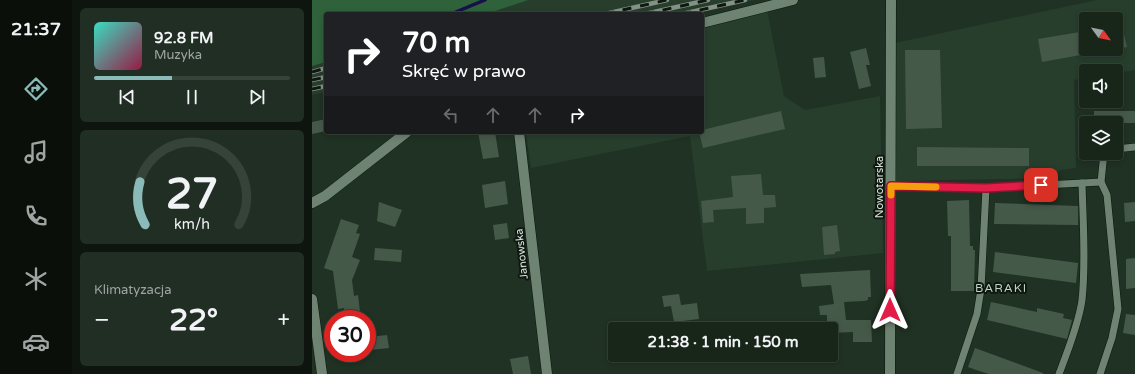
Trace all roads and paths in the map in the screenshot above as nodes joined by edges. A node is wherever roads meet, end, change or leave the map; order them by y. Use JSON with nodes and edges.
{"nodes":[{"id":1,"x":793,"y":0,"type":"edge"},
{"id":2,"x":891,"y":0,"type":"edge"},
{"id":3,"x":704,"y":22,"type":"edge"},
{"id":4,"x":404,"y":134,"type":"edge"},
{"id":5,"x":519,"y":134,"type":"edge"},
{"id":6,"x":1135,"y":147,"type":"edge"},
{"id":7,"x":1123,"y":149,"type":"edge"},
{"id":8,"x":1103,"y":160,"type":"edge"},
{"id":9,"x":1101,"y":182,"type":"junction"},
{"id":10,"x":1082,"y":183,"type":"junction"},
{"id":11,"x":891,"y":186,"type":"junction"},
{"id":12,"x":986,"y":188,"type":"junction"},
{"id":13,"x":312,"y":203,"type":"edge"},
{"id":14,"x":312,"y":299,"type":"edge"},
{"id":15,"x":322,"y":374,"type":"edge"},
{"id":16,"x":547,"y":374,"type":"edge"},
{"id":17,"x":890,"y":374,"type":"edge"},
{"id":18,"x":957,"y":374,"type":"edge"},
{"id":19,"x":1058,"y":374,"type":"edge"},
{"id":20,"x":1100,"y":374,"type":"edge"}],
"edges":[{"from":1,"to":3,"type":"street"},
{"from":2,"to":11,"type":"street","name":"Nowotarska"},
{"from":4,"to":13,"type":"street"},
{"from":5,"to":16,"type":"street","name":"Janowska"},
{"from":6,"to":7,"type":"lane"},
{"from":8,"to":9,"type":"lane"},
{"from":9,"to":10,"type":"lane"},
{"from":9,"to":20,"type":"lane"},
{"from":10,"to":12,"type":"lane"},
{"from":10,"to":19,"type":"lane"},
{"from":11,"to":12,"type":"lane"},
{"from":11,"to":17,"type":"street","name":"Nowotarska"},
{"from":12,"to":18,"type":"lane"},
{"from":14,"to":15,"type":"street"}]}
